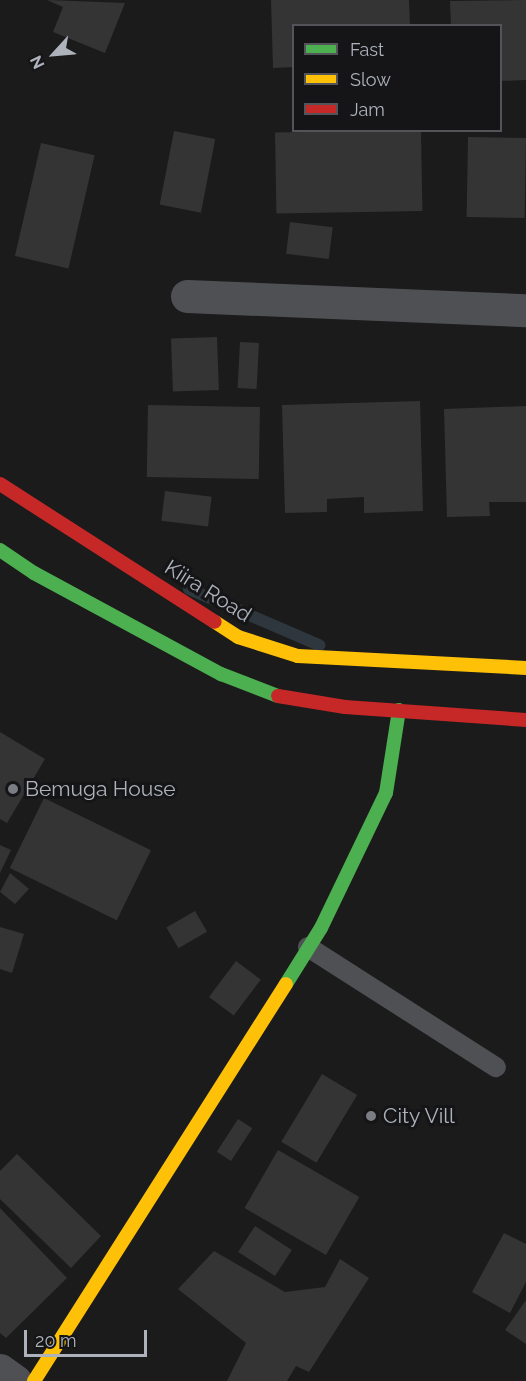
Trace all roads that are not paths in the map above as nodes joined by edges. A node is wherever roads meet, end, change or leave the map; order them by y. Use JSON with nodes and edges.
{"nodes":[{"id":1,"x":188,"y":296,"type":"dead end"},
{"id":2,"x":526,"y":310,"type":"edge"},
{"id":3,"x":0,"y":484,"type":"edge"},
{"id":4,"x":0,"y":550,"type":"edge"},
{"id":5,"x":526,"y":668,"type":"edge"},
{"id":6,"x":399,"y":710,"type":"junction"},
{"id":7,"x":526,"y":720,"type":"edge"},
{"id":8,"x":308,"y":947,"type":"junction"},
{"id":9,"x":496,"y":1067,"type":"dead end"},
{"id":10,"x":14,"y":1378,"type":"edge"}],
"edges":[{"from":1,"to":2,"type":"street"},
{"from":3,"to":5,"type":"main road","name":"Kiira Road"},
{"from":4,"to":6,"type":"main road"},
{"from":6,"to":7,"type":"main road"},
{"from":6,"to":8,"type":"main road"},
{"from":8,"to":9,"type":"lane"},
{"from":8,"to":10,"type":"main road"}]}
